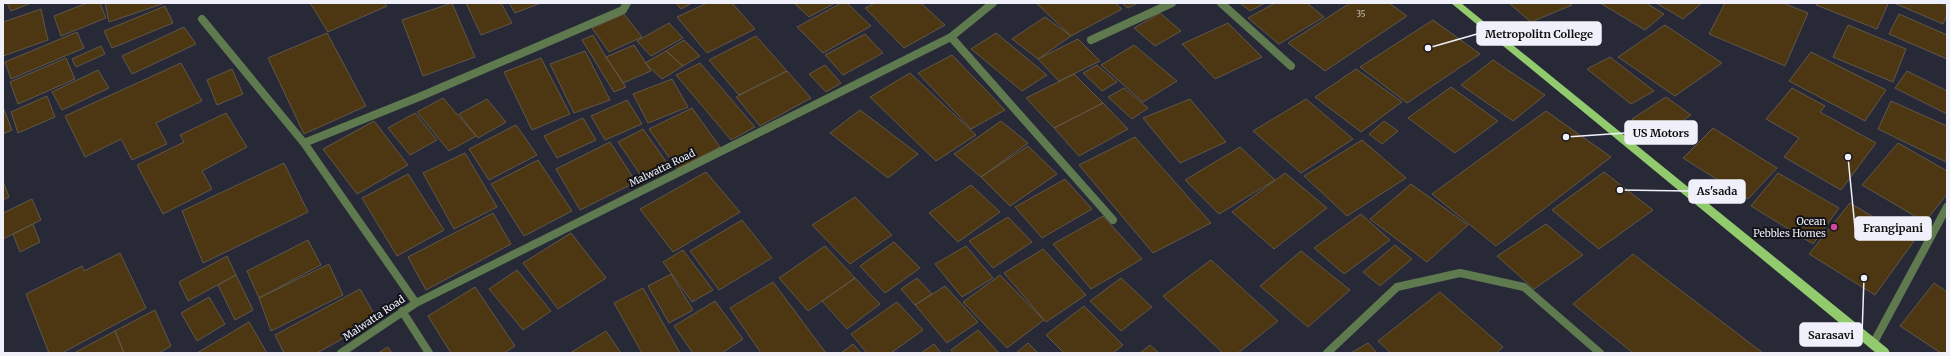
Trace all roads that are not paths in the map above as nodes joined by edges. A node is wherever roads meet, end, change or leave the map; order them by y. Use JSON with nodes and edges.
{"nodes":[{"id":1,"x":627,"y":3,"type":"edge"},
{"id":2,"x":993,"y":3,"type":"edge"},
{"id":3,"x":1172,"y":3,"type":"edge"},
{"id":4,"x":1220,"y":3,"type":"edge"},
{"id":5,"x":1455,"y":3,"type":"edge"},
{"id":6,"x":202,"y":19,"type":"dead end"},
{"id":7,"x":951,"y":36,"type":"junction"},
{"id":8,"x":1091,"y":40,"type":"dead end"},
{"id":9,"x":1291,"y":66,"type":"dead end"},
{"id":10,"x":304,"y":143,"type":"junction"},
{"id":11,"x":1947,"y":207,"type":"edge"},
{"id":12,"x":1113,"y":220,"type":"dead end"},
{"id":13,"x":416,"y":303,"type":"junction"},
{"id":14,"x":402,"y":311,"type":"junction"},
{"id":15,"x":1873,"y":344,"type":"junction"},
{"id":16,"x":341,"y":353,"type":"edge"},
{"id":17,"x":430,"y":353,"type":"edge"},
{"id":18,"x":1327,"y":353,"type":"edge"},
{"id":19,"x":1600,"y":353,"type":"edge"},
{"id":20,"x":1884,"y":353,"type":"edge"}],
"edges":[{"from":1,"to":10,"type":"street"},
{"from":2,"to":7,"type":"street","name":"Malwatta Road"},
{"from":3,"to":8,"type":"street"},
{"from":4,"to":9,"type":"street"},
{"from":5,"to":15,"type":"main road"},
{"from":6,"to":10,"type":"street"},
{"from":7,"to":12,"type":"street"},
{"from":7,"to":13,"type":"street","name":"Malwatta Road"},
{"from":10,"to":13,"type":"street"},
{"from":11,"to":15,"type":"street"},
{"from":13,"to":14,"type":"street","name":"Malwatta Road"},
{"from":14,"to":16,"type":"street","name":"Malwatta Road"},
{"from":14,"to":17,"type":"street"},
{"from":15,"to":20,"type":"main road"},
{"from":18,"to":19,"type":"street"}]}
